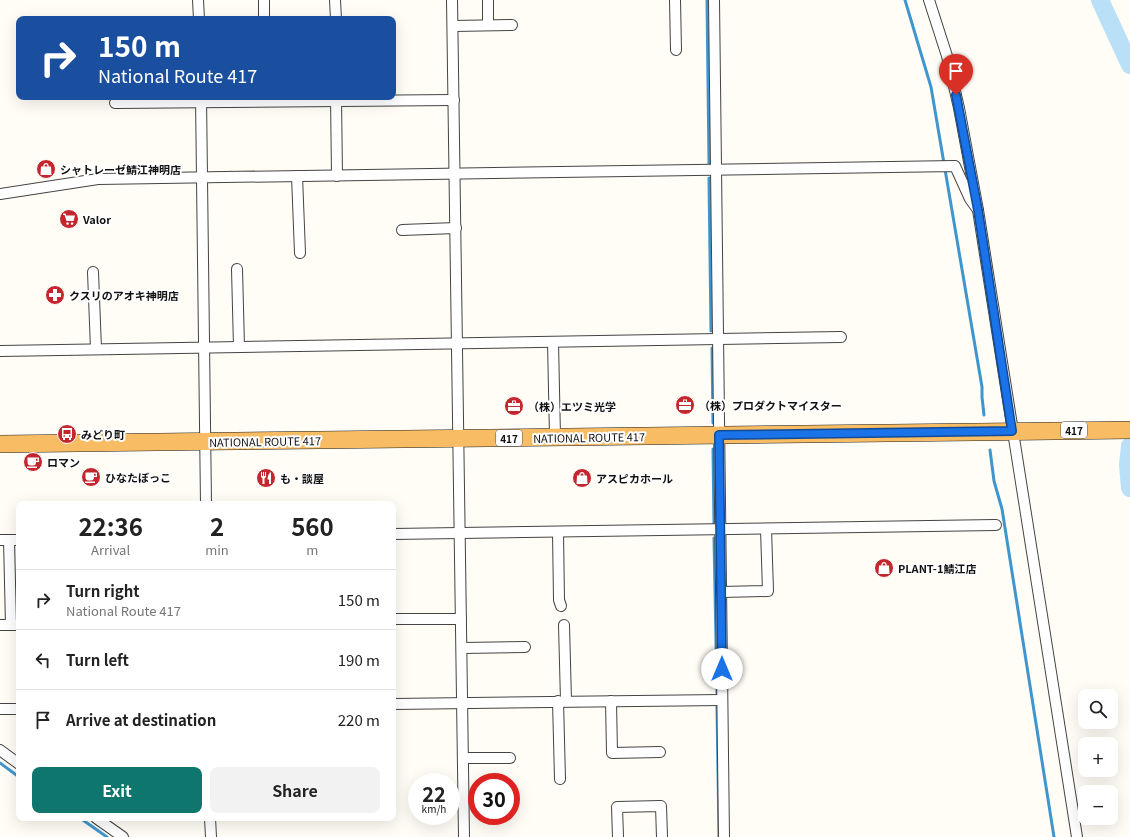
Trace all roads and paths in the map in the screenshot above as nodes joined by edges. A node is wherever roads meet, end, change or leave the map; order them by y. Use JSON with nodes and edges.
{"nodes":[{"id":1,"x":198,"y":0,"type":"edge"},
{"id":2,"x":264,"y":0,"type":"edge"},
{"id":3,"x":335,"y":0,"type":"edge"},
{"id":4,"x":452,"y":0,"type":"edge"},
{"id":5,"x":488,"y":0,"type":"edge"},
{"id":6,"x":675,"y":0,"type":"edge"},
{"id":7,"x":714,"y":0,"type":"edge"},
{"id":8,"x":929,"y":0,"type":"edge"},
{"id":9,"x":199,"y":16,"type":"edge"},
{"id":10,"x":264,"y":16,"type":"edge"},
{"id":11,"x":336,"y":16,"type":"edge"},
{"id":12,"x":488,"y":25,"type":"junction"},
{"id":13,"x":512,"y":25,"type":"dead end"},
{"id":14,"x":453,"y":26,"type":"junction"},
{"id":15,"x":676,"y":50,"type":"dead end"},
{"id":16,"x":201,"y":100,"type":"edge"},
{"id":17,"x":336,"y":100,"type":"edge"},
{"id":18,"x":396,"y":100,"type":"edge"},
{"id":19,"x":454,"y":100,"type":"junction"},
{"id":20,"x":115,"y":103,"type":"dead end"},
{"id":21,"x":716,"y":169,"type":"junction"},
{"id":22,"x":455,"y":174,"type":"junction"},
{"id":23,"x":297,"y":176,"type":"junction"},
{"id":24,"x":337,"y":176,"type":"junction"},
{"id":25,"x":202,"y":178,"type":"junction"},
{"id":26,"x":0,"y":194,"type":"edge"},
{"id":27,"x":978,"y":210,"type":"junction"},
{"id":28,"x":456,"y":228,"type":"junction"},
{"id":29,"x":402,"y":230,"type":"dead end"},
{"id":30,"x":300,"y":253,"type":"dead end"},
{"id":31,"x":237,"y":269,"type":"dead end"},
{"id":32,"x":94,"y":272,"type":"dead end"},
{"id":33,"x":841,"y":337,"type":"dead end"},
{"id":34,"x":718,"y":340,"type":"junction"},
{"id":35,"x":553,"y":342,"type":"junction"},
{"id":36,"x":458,"y":344,"type":"junction"},
{"id":37,"x":205,"y":347,"type":"junction"},
{"id":38,"x":238,"y":347,"type":"junction"},
{"id":39,"x":96,"y":349,"type":"junction"},
{"id":40,"x":0,"y":351,"type":"edge"},
{"id":41,"x":1130,"y":430,"type":"edge"},
{"id":42,"x":1014,"y":431,"type":"junction"},
{"id":43,"x":719,"y":435,"type":"junction"},
{"id":44,"x":555,"y":437,"type":"junction"},
{"id":45,"x":458,"y":438,"type":"junction"},
{"id":46,"x":205,"y":442,"type":"junction"},
{"id":47,"x":0,"y":444,"type":"edge"},
{"id":48,"x":206,"y":501,"type":"edge"},
{"id":49,"x":996,"y":525,"type":"dead end"},
{"id":50,"x":721,"y":529,"type":"junction"},
{"id":51,"x":766,"y":529,"type":"junction"},
{"id":52,"x":558,"y":532,"type":"junction"},
{"id":53,"x":396,"y":534,"type":"edge"},
{"id":54,"x":459,"y":534,"type":"junction"},
{"id":55,"x":9,"y":540,"type":"edge"},
{"id":56,"x":721,"y":592,"type":"junction"},
{"id":57,"x":561,"y":606,"type":"dead end"},
{"id":58,"x":461,"y":618,"type":"junction"},
{"id":59,"x":396,"y":619,"type":"edge"},
{"id":60,"x":0,"y":625,"type":"edge"},
{"id":61,"x":15,"y":625,"type":"edge"},
{"id":62,"x":564,"y":625,"type":"dead end"},
{"id":63,"x":462,"y":648,"type":"junction"},
{"id":64,"x":525,"y":648,"type":"dead end"},
{"id":65,"x":722,"y":700,"type":"junction"},
{"id":66,"x":562,"y":701,"type":"junction"},
{"id":67,"x":610,"y":701,"type":"junction"},
{"id":68,"x":463,"y":703,"type":"junction"},
{"id":69,"x":396,"y":704,"type":"edge"},
{"id":70,"x":0,"y":709,"type":"edge"},
{"id":71,"x":16,"y":709,"type":"edge"},
{"id":72,"x":0,"y":750,"type":"edge"},
{"id":73,"x":660,"y":752,"type":"dead end"},
{"id":74,"x":463,"y":758,"type":"junction"},
{"id":75,"x":510,"y":758,"type":"dead end"},
{"id":76,"x":16,"y":762,"type":"edge"},
{"id":77,"x":560,"y":779,"type":"dead end"},
{"id":78,"x":100,"y":821,"type":"edge"},
{"id":79,"x":210,"y":821,"type":"edge"},
{"id":80,"x":123,"y":837,"type":"edge"},
{"id":81,"x":211,"y":837,"type":"edge"},
{"id":82,"x":464,"y":837,"type":"edge"},
{"id":83,"x":618,"y":837,"type":"edge"},
{"id":84,"x":662,"y":837,"type":"edge"},
{"id":85,"x":724,"y":837,"type":"edge"},
{"id":86,"x":1077,"y":837,"type":"edge"}],
"edges":[{"from":1,"to":9,"type":"street"},
{"from":2,"to":10,"type":"street"},
{"from":3,"to":11,"type":"street"},
{"from":4,"to":14,"type":"street"},
{"from":5,"to":12,"type":"street"},
{"from":6,"to":15,"type":"street"},
{"from":7,"to":21,"type":"street"},
{"from":8,"to":27,"type":"street"},
{"from":12,"to":13,"type":"street"},
{"from":12,"to":14,"type":"street"},
{"from":14,"to":19,"type":"street"},
{"from":16,"to":20,"type":"street"},
{"from":16,"to":25,"type":"street"},
{"from":17,"to":24,"type":"street"},
{"from":18,"to":19,"type":"street"},
{"from":19,"to":22,"type":"street"},
{"from":21,"to":22,"type":"street"},
{"from":21,"to":27,"type":"street"},
{"from":21,"to":34,"type":"street"},
{"from":22,"to":24,"type":"street"},
{"from":22,"to":28,"type":"street"},
{"from":23,"to":24,"type":"street"},
{"from":23,"to":25,"type":"street"},
{"from":23,"to":30,"type":"street"},
{"from":25,"to":26,"type":"street"},
{"from":25,"to":37,"type":"street"},
{"from":27,"to":42,"type":"street"},
{"from":28,"to":29,"type":"street"},
{"from":28,"to":36,"type":"street"},
{"from":31,"to":38,"type":"street"},
{"from":32,"to":39,"type":"street"},
{"from":33,"to":34,"type":"street"},
{"from":34,"to":35,"type":"street"},
{"from":34,"to":43,"type":"street"},
{"from":35,"to":36,"type":"street"},
{"from":35,"to":44,"type":"street"},
{"from":36,"to":38,"type":"street"},
{"from":36,"to":45,"type":"street"},
{"from":37,"to":38,"type":"street"},
{"from":37,"to":39,"type":"street"},
{"from":37,"to":46,"type":"street"},
{"from":39,"to":40,"type":"street"},
{"from":41,"to":42,"type":"highway","name":"NATIONAL ROUTE 417","number":"417"},
{"from":42,"to":43,"type":"highway","name":"NATIONAL ROUTE 417","number":"417"},
{"from":42,"to":86,"type":"street"},
{"from":43,"to":44,"type":"highway","name":"NATIONAL ROUTE 417","number":"417"},
{"from":43,"to":50,"type":"street"},
{"from":44,"to":45,"type":"highway","name":"NATIONAL ROUTE 417","number":"417"},
{"from":45,"to":46,"type":"highway","name":"NATIONAL ROUTE 417","number":"417"},
{"from":45,"to":54,"type":"street"},
{"from":46,"to":47,"type":"highway","name":"NATIONAL ROUTE 417","number":"417"},
{"from":46,"to":48,"type":"street"},
{"from":49,"to":51,"type":"street"},
{"from":50,"to":51,"type":"street"},
{"from":50,"to":52,"type":"street"},
{"from":50,"to":56,"type":"street"},
{"from":51,"to":56,"type":"street"},
{"from":52,"to":54,"type":"street"},
{"from":52,"to":57,"type":"street"},
{"from":53,"to":54,"type":"street"},
{"from":54,"to":58,"type":"street"},
{"from":55,"to":61,"type":"street"},
{"from":56,"to":65,"type":"street"},
{"from":58,"to":59,"type":"street"},
{"from":58,"to":63,"type":"street"},
{"from":60,"to":61,"type":"street"},
{"from":62,"to":66,"type":"street"},
{"from":63,"to":64,"type":"street"},
{"from":63,"to":68,"type":"street"},
{"from":65,"to":67,"type":"street"},
{"from":65,"to":85,"type":"street"},
{"from":66,"to":67,"type":"street"},
{"from":66,"to":68,"type":"street"},
{"from":66,"to":77,"type":"street"},
{"from":67,"to":73,"type":"street"},
{"from":68,"to":69,"type":"street"},
{"from":68,"to":74,"type":"street"},
{"from":70,"to":71,"type":"street"},
{"from":72,"to":76,"type":"street"},
{"from":74,"to":75,"type":"street"},
{"from":74,"to":82,"type":"street"},
{"from":78,"to":80,"type":"street"},
{"from":79,"to":81,"type":"street"},
{"from":83,"to":84,"type":"street"}]}
